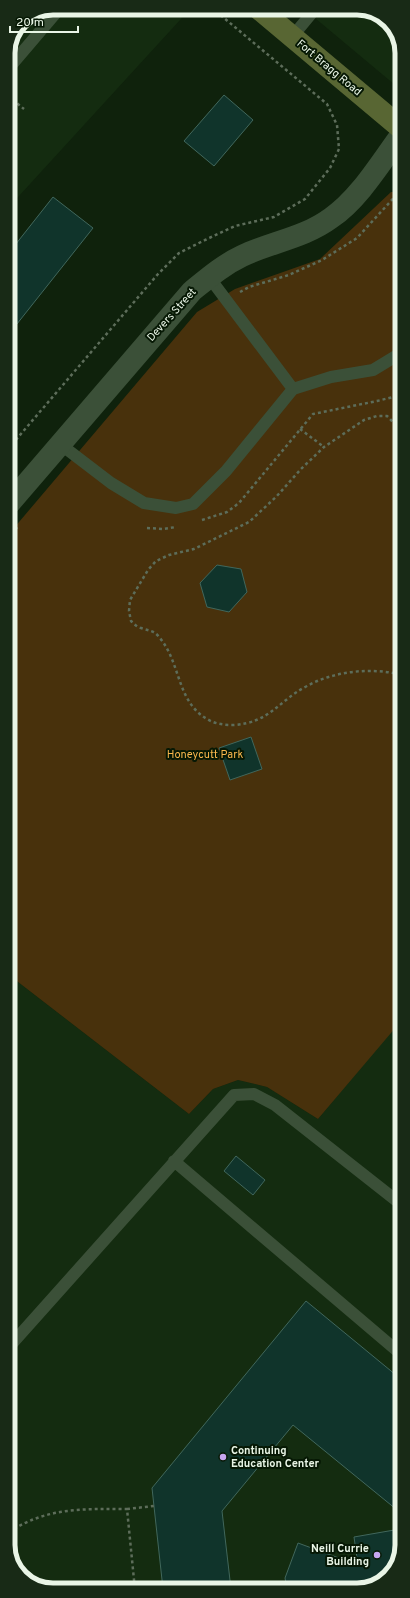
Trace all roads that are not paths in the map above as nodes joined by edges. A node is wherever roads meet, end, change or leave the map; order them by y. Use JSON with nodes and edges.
{"nodes":[{"id":1,"x":54,"y":15,"type":"edge"},
{"id":2,"x":266,"y":15,"type":"edge"},
{"id":3,"x":310,"y":15,"type":"edge"},
{"id":4,"x":292,"y":37,"type":"junction"},
{"id":5,"x":15,"y":61,"type":"edge"},
{"id":6,"x":395,"y":123,"type":"edge"},
{"id":7,"x":395,"y":143,"type":"edge"},
{"id":8,"x":209,"y":277,"type":"junction"},
{"id":9,"x":395,"y":357,"type":"edge"},
{"id":10,"x":293,"y":389,"type":"junction"},
{"id":11,"x":60,"y":444,"type":"junction"},
{"id":12,"x":16,"y":513,"type":"edge"},
{"id":13,"x":174,"y":1162,"type":"junction"},
{"id":14,"x":395,"y":1194,"type":"edge"},
{"id":15,"x":15,"y":1340,"type":"edge"},
{"id":16,"x":395,"y":1349,"type":"edge"}],
"edges":[{"from":1,"to":5,"type":"lane"},
{"from":2,"to":4,"type":"main road","name":"Fort Bragg Road"},
{"from":3,"to":4,"type":"lane"},
{"from":4,"to":6,"type":"main road","name":"Fort Bragg Road"},
{"from":7,"to":8,"type":"street","name":"Devers Street"},
{"from":8,"to":10,"type":"lane"},
{"from":8,"to":11,"type":"street","name":"Devers Street"},
{"from":9,"to":10,"type":"lane"},
{"from":10,"to":11,"type":"lane"},
{"from":11,"to":12,"type":"street","name":"Devers Street"},
{"from":13,"to":14,"type":"lane"},
{"from":13,"to":15,"type":"lane"},
{"from":13,"to":16,"type":"lane"}]}
